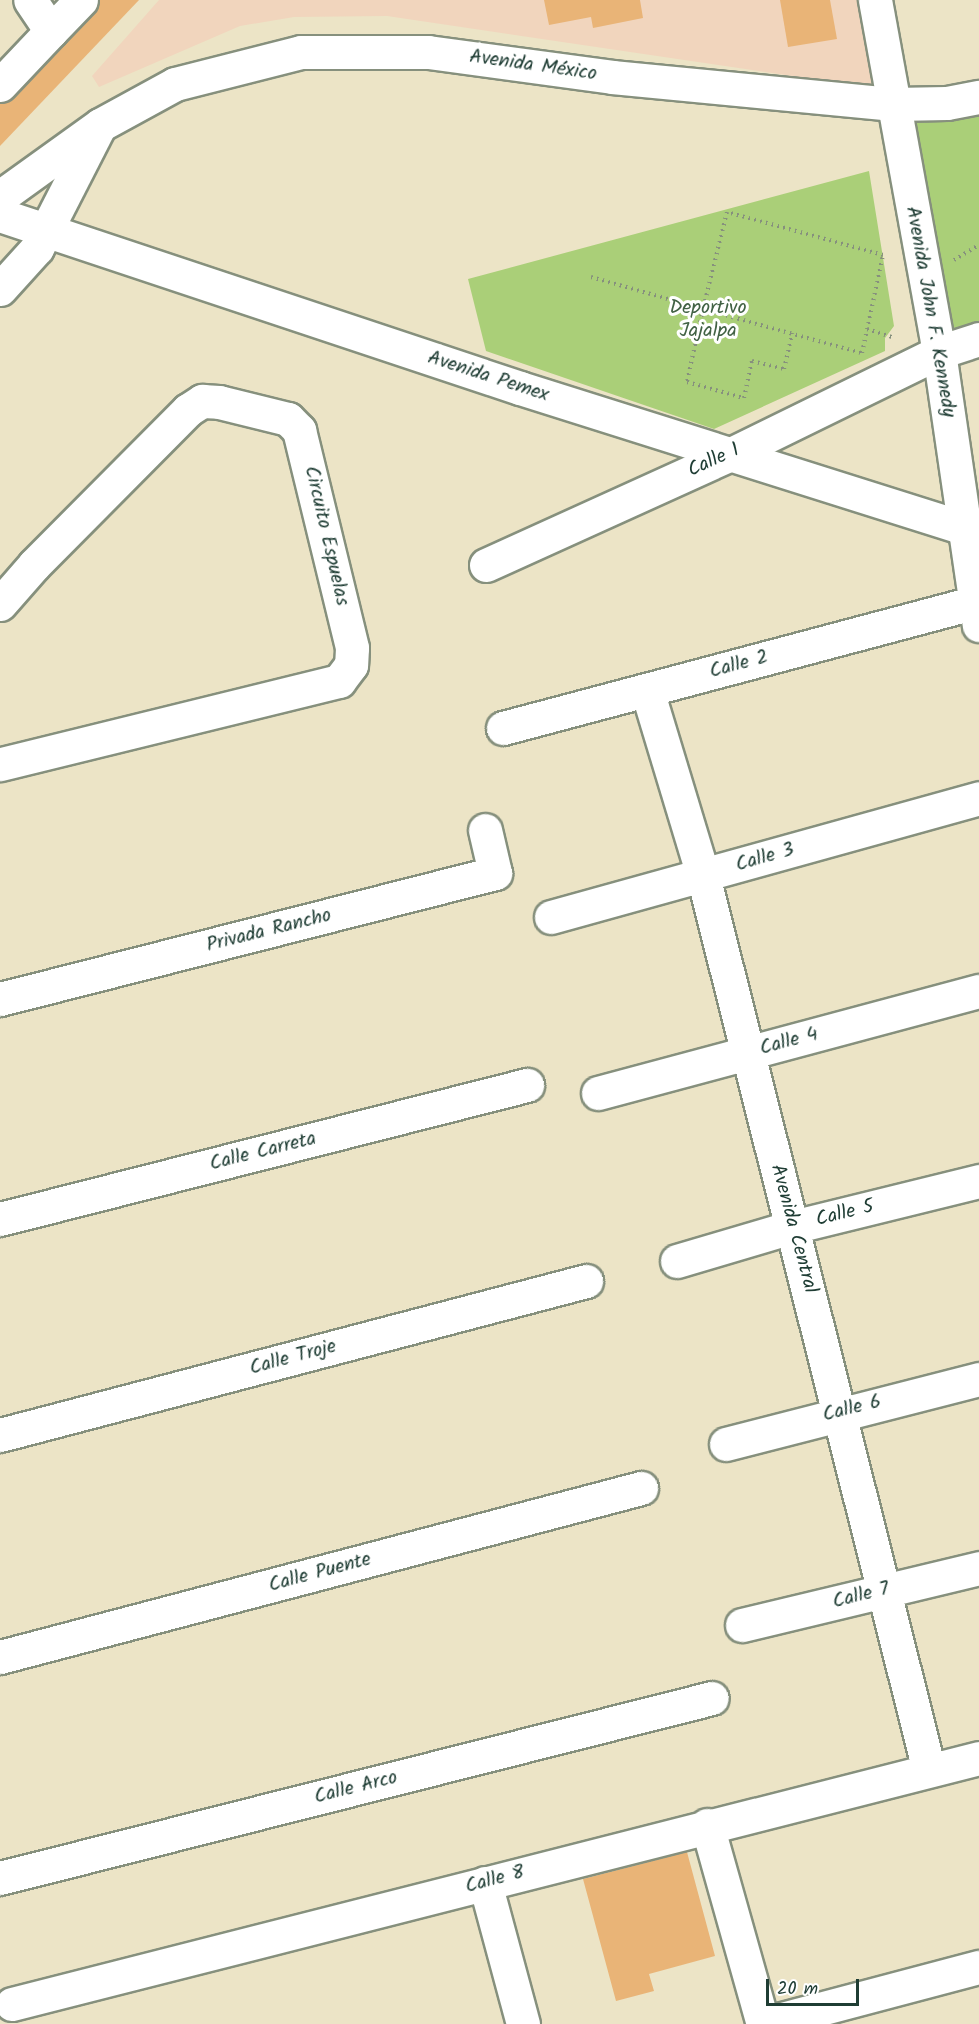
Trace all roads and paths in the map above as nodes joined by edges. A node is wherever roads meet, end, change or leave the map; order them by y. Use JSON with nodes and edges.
{"nodes":[{"id":1,"x":30,"y":0,"type":"edge"},
{"id":2,"x":81,"y":0,"type":"edge"},
{"id":3,"x":876,"y":0,"type":"edge"},
{"id":4,"x":51,"y":31,"type":"junction"},
{"id":5,"x":0,"y":85,"type":"edge"},
{"id":6,"x":979,"y":97,"type":"edge"},
{"id":7,"x":894,"y":104,"type":"junction"},
{"id":8,"x":100,"y":125,"type":"junction"},
{"id":9,"x":0,"y":197,"type":"edge"},
{"id":10,"x":0,"y":215,"type":"edge"},
{"id":11,"x":47,"y":229,"type":"junction"},
{"id":12,"x":591,"y":278,"type":"dead end"},
{"id":13,"x":0,"y":289,"type":"edge"},
{"id":14,"x":702,"y":309,"type":"junction"},
{"id":15,"x":792,"y":333,"type":"junction"},
{"id":16,"x":979,"y":339,"type":"edge"},
{"id":17,"x":939,"y":352,"type":"junction"},
{"id":18,"x":729,"y":455,"type":"junction"},
{"id":19,"x":972,"y":531,"type":"edge"},
{"id":20,"x":486,"y":565,"type":"dead end"},
{"id":21,"x":0,"y":604,"type":"edge"},
{"id":22,"x":977,"y":613,"type":"edge"},
{"id":23,"x":647,"y":690,"type":"junction"},
{"id":24,"x":503,"y":728,"type":"dead end"},
{"id":25,"x":0,"y":764,"type":"edge"},
{"id":26,"x":979,"y":798,"type":"edge"},
{"id":27,"x":485,"y":830,"type":"dead end"},
{"id":28,"x":703,"y":876,"type":"junction"},
{"id":29,"x":551,"y":917,"type":"dead end"},
{"id":30,"x":979,"y":991,"type":"edge"},
{"id":31,"x":0,"y":999,"type":"edge"},
{"id":32,"x":748,"y":1053,"type":"junction"},
{"id":33,"x":527,"y":1085,"type":"dead end"},
{"id":34,"x":598,"y":1093,"type":"dead end"},
{"id":35,"x":979,"y":1181,"type":"edge"},
{"id":36,"x":0,"y":1219,"type":"edge"},
{"id":37,"x":792,"y":1227,"type":"junction"},
{"id":38,"x":677,"y":1261,"type":"dead end"},
{"id":39,"x":586,"y":1281,"type":"dead end"},
{"id":40,"x":979,"y":1378,"type":"edge"},
{"id":41,"x":841,"y":1412,"type":"junction"},
{"id":42,"x":0,"y":1435,"type":"edge"},
{"id":43,"x":726,"y":1444,"type":"dead end"},
{"id":44,"x":640,"y":1488,"type":"dead end"},
{"id":45,"x":979,"y":1568,"type":"edge"},
{"id":46,"x":886,"y":1590,"type":"junction"},
{"id":47,"x":742,"y":1625,"type":"dead end"},
{"id":48,"x":0,"y":1658,"type":"edge"},
{"id":49,"x":712,"y":1698,"type":"dead end"},
{"id":50,"x":979,"y":1758,"type":"edge"},
{"id":51,"x":929,"y":1770,"type":"junction"},
{"id":52,"x":707,"y":1825,"type":"junction"},
{"id":53,"x":0,"y":1878,"type":"edge"},
{"id":54,"x":485,"y":1883,"type":"junction"},
{"id":55,"x":979,"y":1967,"type":"edge"},
{"id":56,"x":12,"y":2004,"type":"dead end"},
{"id":57,"x":522,"y":2024,"type":"edge"},
{"id":58,"x":763,"y":2024,"type":"edge"}],
"edges":[{"from":1,"to":4,"type":"street"},
{"from":2,"to":4,"type":"street"},
{"from":3,"to":7,"type":"street","name":"Avenida John F. Kennedy"},
{"from":4,"to":5,"type":"street"},
{"from":6,"to":7,"type":"street","name":"Avenida México"},
{"from":7,"to":8,"type":"street","name":"Avenida México"},
{"from":7,"to":17,"type":"street","name":"Avenida John F. Kennedy"},
{"from":8,"to":9,"type":"street","name":"Avenida México"},
{"from":8,"to":11,"type":"street"},
{"from":10,"to":11,"type":"street","name":"Avenida Pemex"},
{"from":11,"to":13,"type":"street"},
{"from":11,"to":18,"type":"street","name":"Avenida Pemex"},
{"from":12,"to":14,"type":"path"},
{"from":14,"to":15,"type":"path"},
{"from":14,"to":15,"type":"path"},
{"from":14,"to":15,"type":"path"},
{"from":16,"to":17,"type":"street","name":"Calle 1"},
{"from":17,"to":18,"type":"street","name":"Calle 1"},
{"from":17,"to":19,"type":"street","name":"Avenida John F. Kennedy"},
{"from":18,"to":19,"type":"street","name":"Avenida Pemex"},
{"from":18,"to":20,"type":"street","name":"Calle 1"},
{"from":19,"to":22,"type":"street","name":"Avenida John F. Kennedy"},
{"from":21,"to":25,"type":"street","name":"Circuito Espuelas"},
{"from":22,"to":23,"type":"street","name":"Calle 2"},
{"from":23,"to":24,"type":"street","name":"Calle 2"},
{"from":23,"to":28,"type":"street","name":"Avenida Central"},
{"from":26,"to":28,"type":"street","name":"Calle 3"},
{"from":27,"to":31,"type":"street","name":"Privada Rancho"},
{"from":28,"to":29,"type":"street","name":"Calle 3"},
{"from":28,"to":32,"type":"street","name":"Avenida Central"},
{"from":30,"to":32,"type":"street","name":"Calle 4"},
{"from":32,"to":34,"type":"street","name":"Calle 4"},
{"from":32,"to":37,"type":"street","name":"Avenida Central"},
{"from":33,"to":36,"type":"street","name":"Calle Carreta"},
{"from":35,"to":37,"type":"street","name":"Calle 5"},
{"from":37,"to":38,"type":"street","name":"Calle 5"},
{"from":37,"to":41,"type":"street","name":"Avenida Central"},
{"from":39,"to":42,"type":"street","name":"Calle Troje"},
{"from":40,"to":41,"type":"street","name":"Calle 6"},
{"from":41,"to":43,"type":"street","name":"Calle 6"},
{"from":41,"to":46,"type":"street","name":"Avenida Central"},
{"from":44,"to":48,"type":"street","name":"Calle Puente"},
{"from":45,"to":46,"type":"street","name":"Calle 7"},
{"from":46,"to":47,"type":"street","name":"Calle 7"},
{"from":46,"to":51,"type":"street","name":"Avenida Central"},
{"from":49,"to":53,"type":"street","name":"Calle Arco"},
{"from":50,"to":51,"type":"street","name":"Calle 8"},
{"from":51,"to":52,"type":"street","name":"Calle 8"},
{"from":52,"to":54,"type":"street","name":"Calle 8"},
{"from":52,"to":58,"type":"street"},
{"from":54,"to":56,"type":"street","name":"Calle 8"},
{"from":54,"to":57,"type":"street"},
{"from":55,"to":58,"type":"street"}]}
